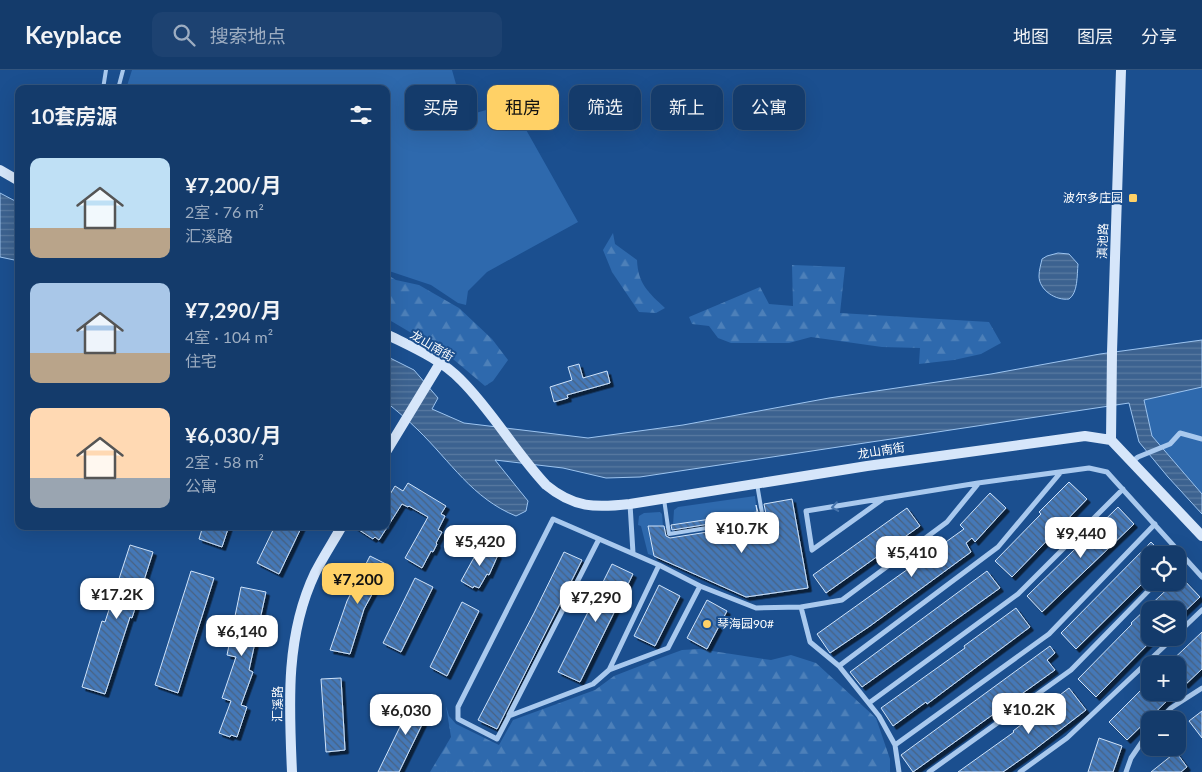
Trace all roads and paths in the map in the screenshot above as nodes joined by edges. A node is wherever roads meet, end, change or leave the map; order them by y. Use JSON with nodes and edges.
{"nodes":[{"id":1,"x":106,"y":70,"type":"edge"},
{"id":2,"x":123,"y":70,"type":"edge"},
{"id":3,"x":1121,"y":70,"type":"edge"},
{"id":4,"x":104,"y":85,"type":"edge"},
{"id":5,"x":119,"y":85,"type":"edge"},
{"id":6,"x":0,"y":170,"type":"edge"},
{"id":7,"x":15,"y":179,"type":"edge"},
{"id":8,"x":390,"y":336,"type":"edge"},
{"id":9,"x":440,"y":362,"type":"junction"},
{"id":10,"x":1202,"y":439,"type":"edge"},
{"id":11,"x":1111,"y":440,"type":"junction"},
{"id":12,"x":390,"y":446,"type":"edge"},
{"id":13,"x":1133,"y":461,"type":"junction"},
{"id":14,"x":1061,"y":472,"type":"junction"},
{"id":15,"x":978,"y":483,"type":"junction"},
{"id":16,"x":757,"y":484,"type":"junction"},
{"id":17,"x":1123,"y":489,"type":"junction"},
{"id":18,"x":664,"y":499,"type":"junction"},
{"id":19,"x":883,"y":499,"type":"junction"},
{"id":20,"x":630,"y":504,"type":"junction"},
{"id":21,"x":1155,"y":524,"type":"junction"},
{"id":22,"x":340,"y":530,"type":"edge"},
{"id":23,"x":1202,"y":536,"type":"edge"},
{"id":24,"x":599,"y":539,"type":"junction"},
{"id":25,"x":1174,"y":546,"type":"edge"},
{"id":26,"x":633,"y":553,"type":"junction"},
{"id":27,"x":1186,"y":559,"type":"edge"},
{"id":28,"x":659,"y":565,"type":"junction"},
{"id":29,"x":1202,"y":577,"type":"edge"},
{"id":30,"x":700,"y":586,"type":"junction"},
{"id":31,"x":1148,"y":591,"type":"edge"},
{"id":32,"x":801,"y":607,"type":"junction"},
{"id":33,"x":1202,"y":610,"type":"edge"},
{"id":34,"x":1186,"y":625,"type":"edge"},
{"id":35,"x":1165,"y":646,"type":"edge"},
{"id":36,"x":839,"y":666,"type":"junction"},
{"id":37,"x":609,"y":670,"type":"junction"},
{"id":38,"x":1202,"y":688,"type":"edge"},
{"id":39,"x":869,"y":703,"type":"junction"},
{"id":40,"x":1168,"y":711,"type":"edge"},
{"id":41,"x":509,"y":716,"type":"junction"},
{"id":42,"x":1141,"y":743,"type":"edge"},
{"id":43,"x":895,"y":745,"type":"junction"},
{"id":44,"x":292,"y":772,"type":"edge"},
{"id":45,"x":899,"y":772,"type":"edge"},
{"id":46,"x":929,"y":772,"type":"edge"},
{"id":47,"x":1020,"y":772,"type":"edge"},
{"id":48,"x":1126,"y":772,"type":"edge"}],
"edges":[{"from":1,"to":4,"type":"lane"},
{"from":2,"to":5,"type":"lane"},
{"from":3,"to":11,"type":"street","name":"滇池路"},
{"from":6,"to":7,"type":"street"},
{"from":8,"to":9,"type":"street","name":"龙山南街"},
{"from":9,"to":12,"type":"street"},
{"from":9,"to":20,"type":"street","name":"龙山南街"},
{"from":10,"to":13,"type":"street"},
{"from":11,"to":13,"type":"street"},
{"from":11,"to":16,"type":"street","name":"龙山南街"},
{"from":13,"to":23,"type":"street"},
{"from":14,"to":15,"type":"street"},
{"from":14,"to":17,"type":"street"},
{"from":14,"to":36,"type":"street"},
{"from":15,"to":19,"type":"street"},
{"from":15,"to":32,"type":"street"},
{"from":16,"to":18,"type":"street","name":"龙山南街"},
{"from":16,"to":18,"type":"lane"},
{"from":17,"to":21,"type":"street"},
{"from":17,"to":39,"type":"street"},
{"from":18,"to":20,"type":"street","name":"龙山南街"},
{"from":19,"to":19,"type":"street","one_way":true},
{"from":20,"to":26,"type":"street"},
{"from":21,"to":25,"type":"street"},
{"from":21,"to":43,"type":"street"},
{"from":22,"to":44,"type":"street","name":"汇溪路"},
{"from":24,"to":26,"type":"street"},
{"from":24,"to":41,"type":"street"},
{"from":24,"to":41,"type":"street"},
{"from":26,"to":28,"type":"street"},
{"from":27,"to":29,"type":"street"},
{"from":28,"to":30,"type":"street"},
{"from":28,"to":37,"type":"street"},
{"from":30,"to":32,"type":"street"},
{"from":30,"to":37,"type":"street"},
{"from":31,"to":46,"type":"street"},
{"from":32,"to":36,"type":"street"},
{"from":33,"to":34,"type":"street"},
{"from":35,"to":47,"type":"street"},
{"from":36,"to":39,"type":"street"},
{"from":37,"to":41,"type":"street"},
{"from":38,"to":40,"type":"street"},
{"from":39,"to":43,"type":"street"},
{"from":42,"to":48,"type":"street"},
{"from":43,"to":45,"type":"street"}]}
